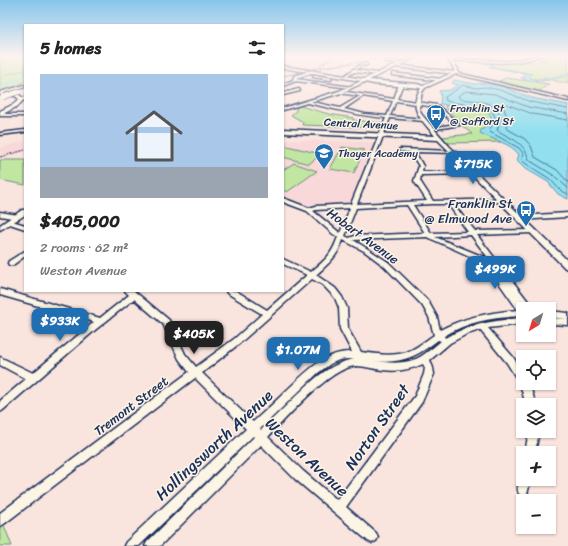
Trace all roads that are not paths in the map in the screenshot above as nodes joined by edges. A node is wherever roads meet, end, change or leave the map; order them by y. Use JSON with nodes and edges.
{"nodes":[{"id":1,"x":307,"y":81,"type":"edge"},
{"id":2,"x":362,"y":81,"type":"edge"},
{"id":3,"x":367,"y":81,"type":"edge"},
{"id":4,"x":437,"y":81,"type":"edge"},
{"id":5,"x":489,"y":81,"type":"edge"},
{"id":6,"x":386,"y":83,"type":"joint"},
{"id":7,"x":401,"y":84,"type":"junction"},
{"id":8,"x":284,"y":85,"type":"edge"},
{"id":9,"x":24,"y":86,"type":"edge"},
{"id":10,"x":350,"y":87,"type":"junction"},
{"id":11,"x":424,"y":87,"type":"junction"},
{"id":12,"x":22,"y":91,"type":"edge"},
{"id":13,"x":340,"y":92,"type":"junction"},
{"id":14,"x":284,"y":94,"type":"edge"},
{"id":15,"x":362,"y":96,"type":"junction"},
{"id":16,"x":2,"y":97,"type":"edge"},
{"id":17,"x":22,"y":100,"type":"edge"},
{"id":18,"x":568,"y":100,"type":"edge"},
{"id":19,"x":394,"y":101,"type":"junction"},
{"id":20,"x":309,"y":102,"type":"junction"},
{"id":21,"x":417,"y":103,"type":"junction"},
{"id":22,"x":284,"y":109,"type":"edge"},
{"id":23,"x":340,"y":110,"type":"junction"},
{"id":24,"x":0,"y":114,"type":"edge"},
{"id":25,"x":24,"y":114,"type":"edge"},
{"id":26,"x":24,"y":114,"type":"edge"},
{"id":27,"x":388,"y":117,"type":"junction"},
{"id":28,"x":424,"y":120,"type":"junction"},
{"id":29,"x":432,"y":129,"type":"junction"},
{"id":30,"x":24,"y":131,"type":"edge"},
{"id":31,"x":284,"y":131,"type":"edge"},
{"id":32,"x":0,"y":134,"type":"edge"},
{"id":33,"x":382,"y":135,"type":"junction"},
{"id":34,"x":439,"y":138,"type":"junction"},
{"id":35,"x":400,"y":150,"type":"dead end"},
{"id":36,"x":412,"y":151,"type":"junction"},
{"id":37,"x":453,"y":152,"type":"junction"},
{"id":38,"x":473,"y":173,"type":"junction"},
{"id":39,"x":419,"y":174,"type":"junction"},
{"id":40,"x":284,"y":200,"type":"edge"},
{"id":41,"x":501,"y":200,"type":"junction"},
{"id":42,"x":431,"y":203,"type":"junction"},
{"id":43,"x":450,"y":203,"type":"junction"},
{"id":44,"x":409,"y":204,"type":"junction"},
{"id":45,"x":354,"y":206,"type":"junction"},
{"id":46,"x":309,"y":210,"type":"junction"},
{"id":47,"x":24,"y":213,"type":"edge"},
{"id":48,"x":0,"y":214,"type":"edge"},
{"id":49,"x":568,"y":215,"type":"edge"},
{"id":50,"x":18,"y":217,"type":"junction"},
{"id":51,"x":519,"y":218,"type":"junction"},
{"id":52,"x":9,"y":222,"type":"junction"},
{"id":53,"x":24,"y":227,"type":"edge"},
{"id":54,"x":0,"y":228,"type":"edge"},
{"id":55,"x":532,"y":231,"type":"junction"},
{"id":56,"x":472,"y":233,"type":"junction"},
{"id":57,"x":428,"y":235,"type":"junction"},
{"id":58,"x":345,"y":238,"type":"junction"},
{"id":59,"x":24,"y":254,"type":"edge"},
{"id":60,"x":284,"y":262,"type":"edge"},
{"id":61,"x":11,"y":263,"type":"dead end"},
{"id":62,"x":496,"y":265,"type":"junction"},
{"id":63,"x":568,"y":266,"type":"edge"},
{"id":64,"x":311,"y":276,"type":"junction"},
{"id":65,"x":0,"y":292,"type":"edge"},
{"id":66,"x":232,"y":292,"type":"edge"},
{"id":67,"x":131,"y":293,"type":"edge"},
{"id":68,"x":516,"y":302,"type":"edge"},
{"id":69,"x":525,"y":302,"type":"edge"},
{"id":70,"x":516,"y":313,"type":"edge"},
{"id":71,"x":268,"y":314,"type":"junction"},
{"id":72,"x":556,"y":316,"type":"edge"},
{"id":73,"x":566,"y":320,"type":"edge"},
{"id":74,"x":101,"y":321,"type":"junction"},
{"id":75,"x":556,"y":321,"type":"edge"},
{"id":76,"x":516,"y":322,"type":"edge"},
{"id":77,"x":476,"y":326,"type":"junction"},
{"id":78,"x":442,"y":339,"type":"junction"},
{"id":79,"x":401,"y":357,"type":"junction"},
{"id":80,"x":358,"y":358,"type":"junction"},
{"id":81,"x":425,"y":360,"type":"junction"},
{"id":82,"x":0,"y":361,"type":"edge"},
{"id":83,"x":407,"y":366,"type":"junction"},
{"id":84,"x":516,"y":369,"type":"edge"},
{"id":85,"x":195,"y":372,"type":"junction"},
{"id":86,"x":34,"y":378,"type":"junction"},
{"id":87,"x":300,"y":384,"type":"junction"},
{"id":88,"x":309,"y":391,"type":"junction"},
{"id":89,"x":0,"y":407,"type":"edge"},
{"id":90,"x":253,"y":429,"type":"junction"},
{"id":91,"x":262,"y":438,"type":"junction"},
{"id":92,"x":338,"y":509,"type":"junction"},
{"id":93,"x":0,"y":520,"type":"edge"},
{"id":94,"x":143,"y":534,"type":"junction"},
{"id":95,"x":372,"y":537,"type":"dead end"},
{"id":96,"x":130,"y":546,"type":"edge"},
{"id":97,"x":150,"y":546,"type":"edge"}],
"edges":[{"from":1,"to":10,"type":"street"},
{"from":2,"to":10,"type":"main road"},
{"from":3,"to":6,"type":"main road"},
{"from":4,"to":11,"type":"main road"},
{"from":5,"to":18,"type":"main road"},
{"from":6,"to":7,"type":"main road"},
{"from":7,"to":11,"type":"main road"},
{"from":7,"to":19,"type":"street","name":"Tremont Street"},
{"from":8,"to":14,"type":"street"},
{"from":9,"to":16,"type":"highway"},
{"from":10,"to":13,"type":"main road"},
{"from":11,"to":21,"type":"main road"},
{"from":12,"to":16,"type":"highway","bridge":true},
{"from":13,"to":15,"type":"street"},
{"from":13,"to":20,"type":"main road"},
{"from":15,"to":19,"type":"street"},
{"from":15,"to":23,"type":"street"},
{"from":16,"to":17,"type":"main road"},
{"from":17,"to":24,"type":"main road"},
{"from":17,"to":25,"type":"main road"},
{"from":19,"to":21,"type":"street"},
{"from":19,"to":27,"type":"street","name":"Tremont Street"},
{"from":20,"to":22,"type":"main road"},
{"from":20,"to":23,"type":"street"},
{"from":21,"to":28,"type":"main road"},
{"from":21,"to":29,"type":"street"},
{"from":23,"to":27,"type":"street"},
{"from":24,"to":26,"type":"main road"},
{"from":27,"to":28,"type":"street"},
{"from":27,"to":33,"type":"street","name":"Tremont Street"},
{"from":28,"to":29,"type":"main road"},
{"from":29,"to":34,"type":"main road"},
{"from":30,"to":32,"type":"street"},
{"from":31,"to":33,"type":"main road","name":"Central Avenue"},
{"from":33,"to":34,"type":"main road","name":"Central Avenue"},
{"from":33,"to":45,"type":"street","name":"Tremont Street"},
{"from":34,"to":37,"type":"main road"},
{"from":35,"to":36,"type":"street"},
{"from":36,"to":37,"type":"street"},
{"from":36,"to":39,"type":"street"},
{"from":37,"to":38,"type":"main road"},
{"from":38,"to":39,"type":"street"},
{"from":38,"to":41,"type":"main road"},
{"from":39,"to":42,"type":"street"},
{"from":40,"to":46,"type":"street","name":"Hobart Avenue"},
{"from":41,"to":43,"type":"street"},
{"from":41,"to":51,"type":"main road"},
{"from":42,"to":43,"type":"street"},
{"from":42,"to":44,"type":"street"},
{"from":43,"to":56,"type":"street"},
{"from":44,"to":45,"type":"street"},
{"from":44,"to":57,"type":"street"},
{"from":45,"to":46,"type":"street"},
{"from":45,"to":58,"type":"street","name":"Tremont Street"},
{"from":46,"to":58,"type":"street","name":"Hobart Avenue"},
{"from":47,"to":50,"type":"main road"},
{"from":48,"to":50,"type":"street"},
{"from":49,"to":51,"type":"street"},
{"from":50,"to":52,"type":"main road"},
{"from":51,"to":55,"type":"main road"},
{"from":52,"to":53,"type":"street"},
{"from":52,"to":54,"type":"main road"},
{"from":55,"to":56,"type":"street"},
{"from":55,"to":63,"type":"main road"},
{"from":56,"to":57,"type":"street"},
{"from":56,"to":62,"type":"street"},
{"from":57,"to":58,"type":"street"},
{"from":57,"to":62,"type":"street"},
{"from":58,"to":64,"type":"street","name":"Tremont Street"},
{"from":58,"to":78,"type":"street","name":"Hobart Avenue"},
{"from":59,"to":61,"type":"street"},
{"from":60,"to":64,"type":"street"},
{"from":62,"to":68,"type":"street"},
{"from":62,"to":69,"type":"street"},
{"from":64,"to":71,"type":"street","name":"Tremont Street"},
{"from":64,"to":80,"type":"street"},
{"from":65,"to":74,"type":"street"},
{"from":66,"to":71,"type":"street"},
{"from":67,"to":74,"type":"street"},
{"from":67,"to":85,"type":"street","name":"Weston Avenue"},
{"from":70,"to":77,"type":"street","name":"Hollingsworth Avenue"},
{"from":71,"to":85,"type":"street","name":"Tremont Street"},
{"from":72,"to":73,"type":"street"},
{"from":73,"to":75,"type":"street"},
{"from":74,"to":86,"type":"street"},
{"from":76,"to":77,"type":"street","name":"Hollingsworth Avenue"},
{"from":77,"to":78,"type":"street","name":"Hollingsworth Avenue"},
{"from":77,"to":84,"type":"street"},
{"from":78,"to":79,"type":"street","name":"Hollingsworth Avenue"},
{"from":78,"to":81,"type":"street","name":"Hollingsworth Avenue"},
{"from":79,"to":80,"type":"street","name":"Hollingsworth Avenue"},
{"from":79,"to":83,"type":"street"},
{"from":80,"to":83,"type":"street","name":"Hollingsworth Avenue"},
{"from":80,"to":87,"type":"street","name":"Hollingsworth Avenue"},
{"from":80,"to":88,"type":"street","name":"Hollingsworth Avenue"},
{"from":81,"to":83,"type":"street","name":"Hollingsworth Avenue"},
{"from":81,"to":92,"type":"street","name":"Norton Street"},
{"from":82,"to":86,"type":"street"},
{"from":85,"to":90,"type":"street","name":"Weston Avenue"},
{"from":85,"to":93,"type":"street","name":"Tremont Street"},
{"from":86,"to":89,"type":"street"},
{"from":87,"to":88,"type":"street"},
{"from":87,"to":90,"type":"street","name":"Hollingsworth Avenue"},
{"from":88,"to":91,"type":"street","name":"Hollingsworth Avenue"},
{"from":90,"to":91,"type":"street","name":"Weston Avenue"},
{"from":90,"to":94,"type":"street","name":"Hollingsworth Avenue"},
{"from":91,"to":92,"type":"street","name":"Weston Avenue"},
{"from":91,"to":97,"type":"street","name":"Hollingsworth Avenue"},
{"from":92,"to":95,"type":"street","name":"Weston Avenue"},
{"from":94,"to":96,"type":"street","name":"Hollingsworth Avenue"},
{"from":94,"to":97,"type":"street"}]}
